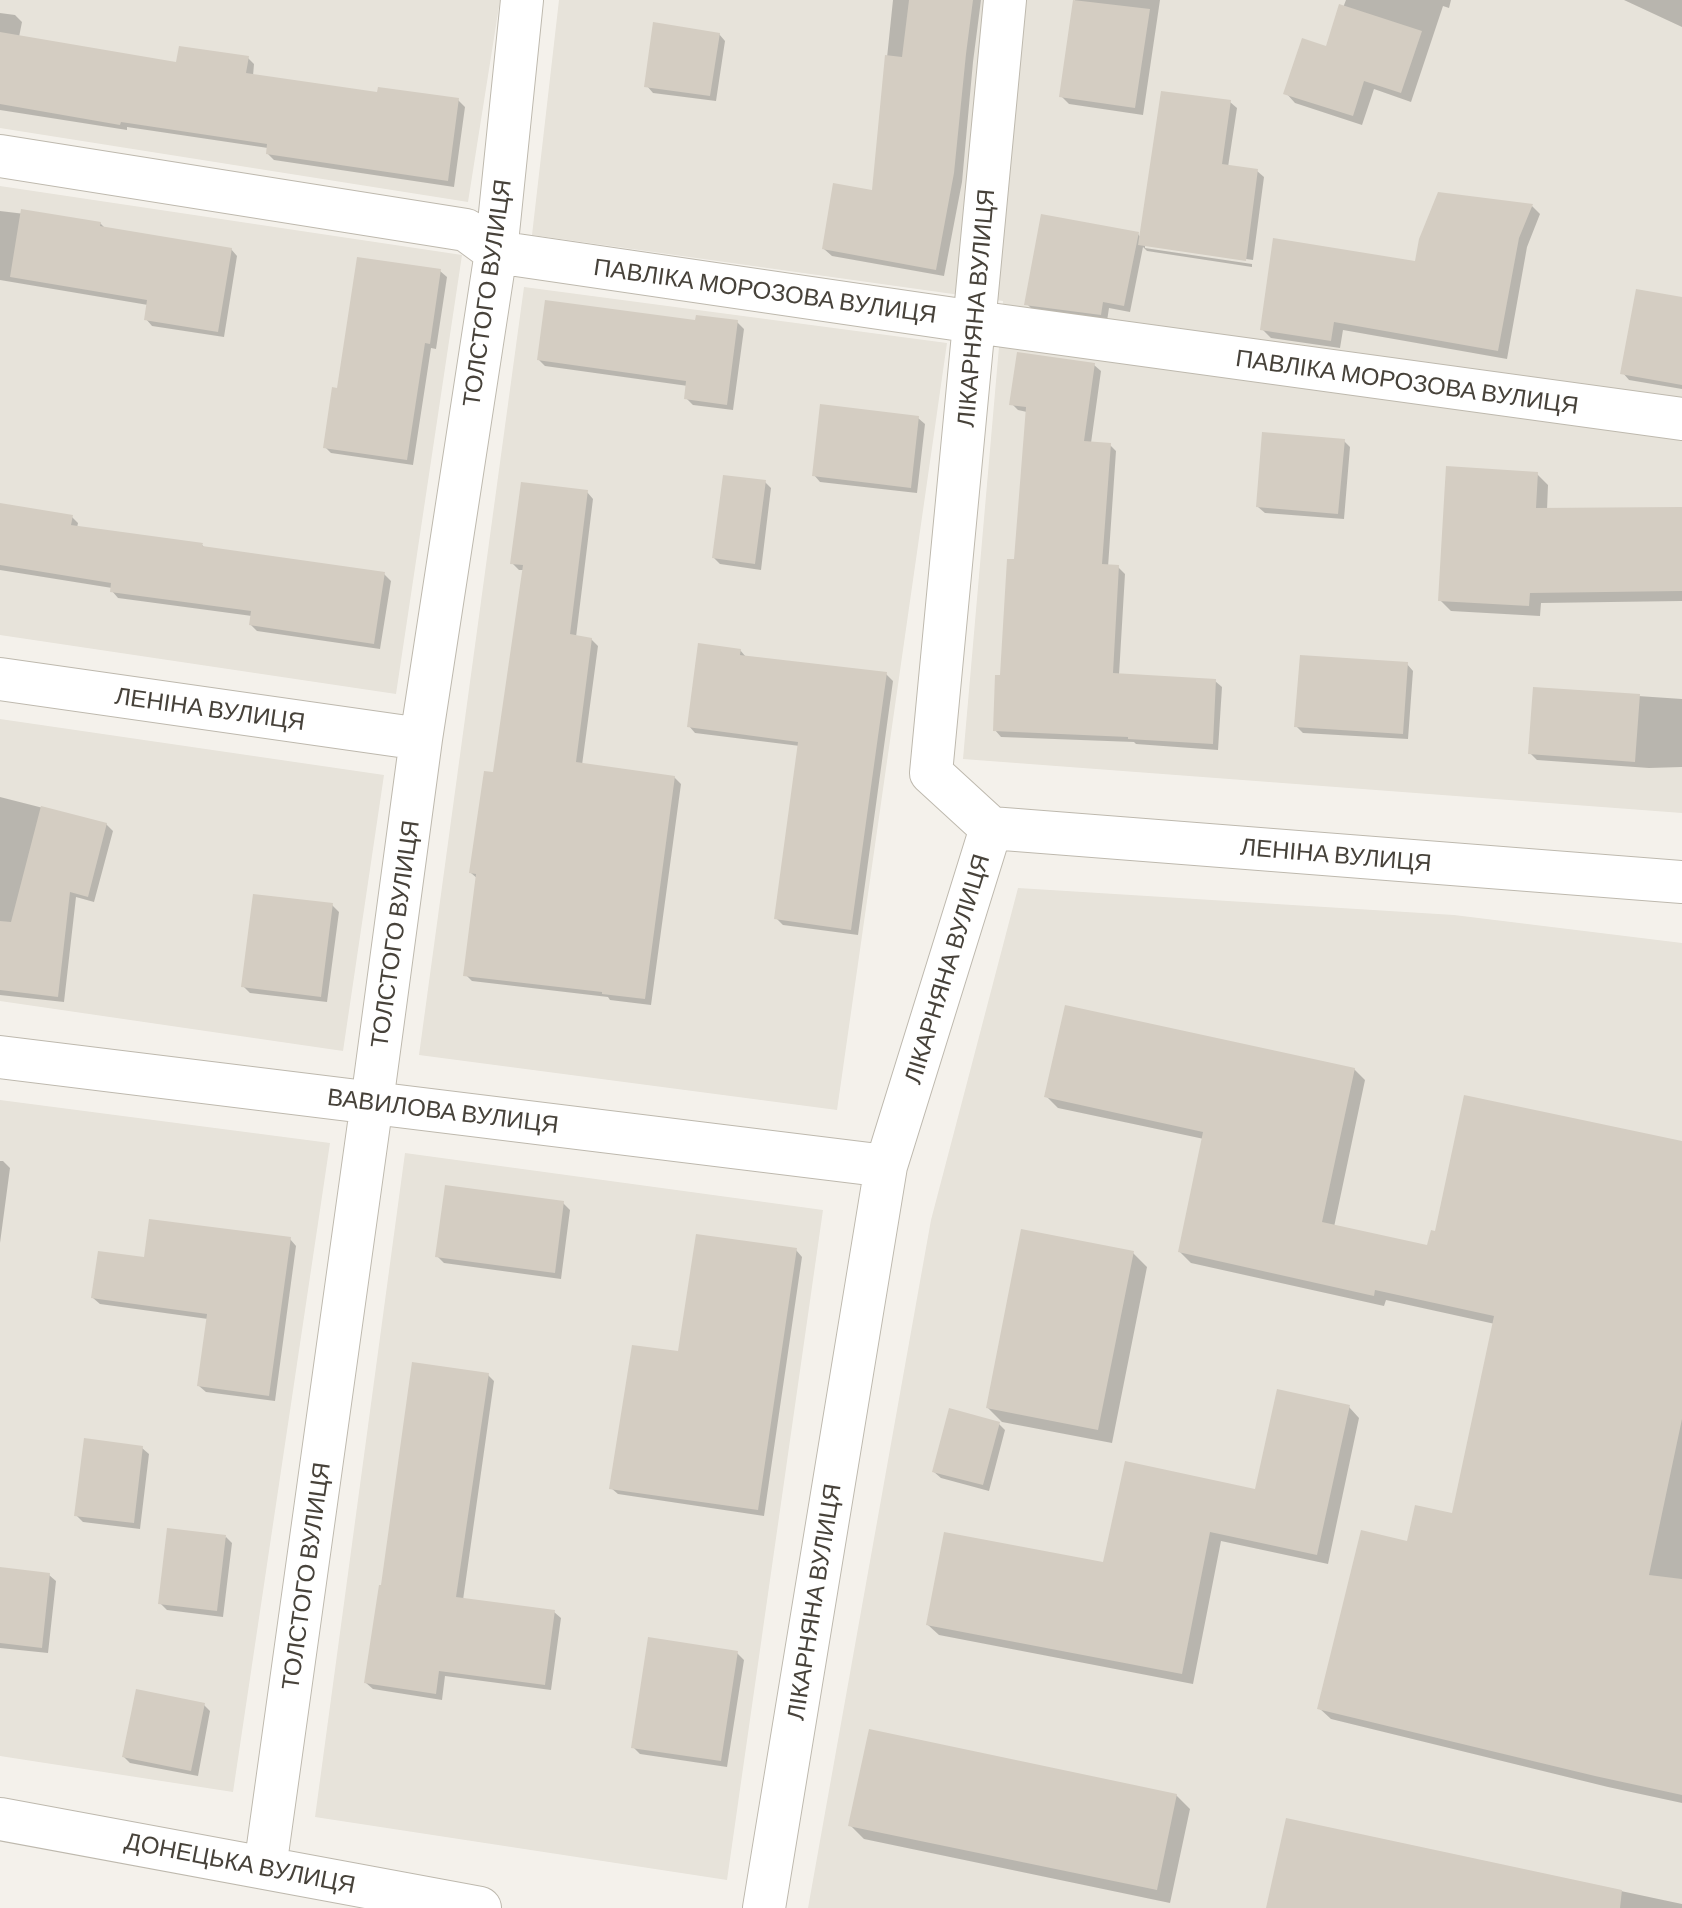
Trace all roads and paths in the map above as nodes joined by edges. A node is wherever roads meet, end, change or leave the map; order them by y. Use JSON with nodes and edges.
{"nodes":[{"id":1,"x":522,"y":0,"type":"edge"},
{"id":2,"x":1005,"y":0,"type":"edge"},
{"id":3,"x":0,"y":156,"type":"edge"},
{"id":4,"x":496,"y":252,"type":"junction"},
{"id":5,"x":975,"y":322,"type":"junction"},
{"id":6,"x":1682,"y":419,"type":"edge"},
{"id":7,"x":0,"y":679,"type":"edge"},
{"id":8,"x":421,"y":739,"type":"junction"},
{"id":9,"x":991,"y":828,"type":"junction"},
{"id":10,"x":1682,"y":882,"type":"edge"},
{"id":11,"x":0,"y":1057,"type":"edge"},
{"id":12,"x":372,"y":1102,"type":"junction"},
{"id":13,"x":886,"y":1166,"type":"junction"},
{"id":14,"x":0,"y":1819,"type":"edge"},
{"id":15,"x":265,"y":1868,"type":"junction"},
{"id":16,"x":480,"y":1908,"type":"edge"},
{"id":17,"x":764,"y":1908,"type":"edge"}],
"edges":[{"from":1,"to":4,"type":"street","name":"ТОЛСТОГО ВУЛИЦЯ"},
{"from":2,"to":5,"type":"street","name":"ЛІКАРНЯНА ВУЛИЦЯ"},
{"from":3,"to":4,"type":"street","name":"ПАВЛІКА МОРОЗОВА ВУЛИЦЯ"},
{"from":4,"to":5,"type":"street","name":"ПАВЛІКА МОРОЗОВА ВУЛИЦЯ"},
{"from":4,"to":8,"type":"street","name":"ТОЛСТОГО ВУЛИЦЯ"},
{"from":5,"to":6,"type":"street","name":"ПАВЛІКА МОРОЗОВА ВУЛИЦЯ"},
{"from":5,"to":9,"type":"street","name":"ЛІКАРНЯНА ВУЛИЦЯ"},
{"from":7,"to":8,"type":"street","name":"ЛЕНІНА ВУЛИЦЯ"},
{"from":8,"to":12,"type":"street","name":"ТОЛСТОГО ВУЛИЦЯ"},
{"from":9,"to":10,"type":"street","name":"ЛЕНІНА ВУЛИЦЯ"},
{"from":9,"to":13,"type":"street","name":"ЛІКАРНЯНА ВУЛИЦЯ"},
{"from":11,"to":12,"type":"street","name":"ВАВИЛОВА ВУЛИЦЯ"},
{"from":12,"to":13,"type":"street","name":"ВАВИЛОВА ВУЛИЦЯ"},
{"from":12,"to":15,"type":"street","name":"ТОЛСТОГО ВУЛИЦЯ"},
{"from":13,"to":17,"type":"street","name":"ЛІКАРНЯНА ВУЛИЦЯ"},
{"from":14,"to":15,"type":"street","name":"ДОНЕЦЬКА ВУЛИЦЯ"},
{"from":15,"to":16,"type":"street","name":"ДОНЕЦЬКА ВУЛИЦЯ"}]}
